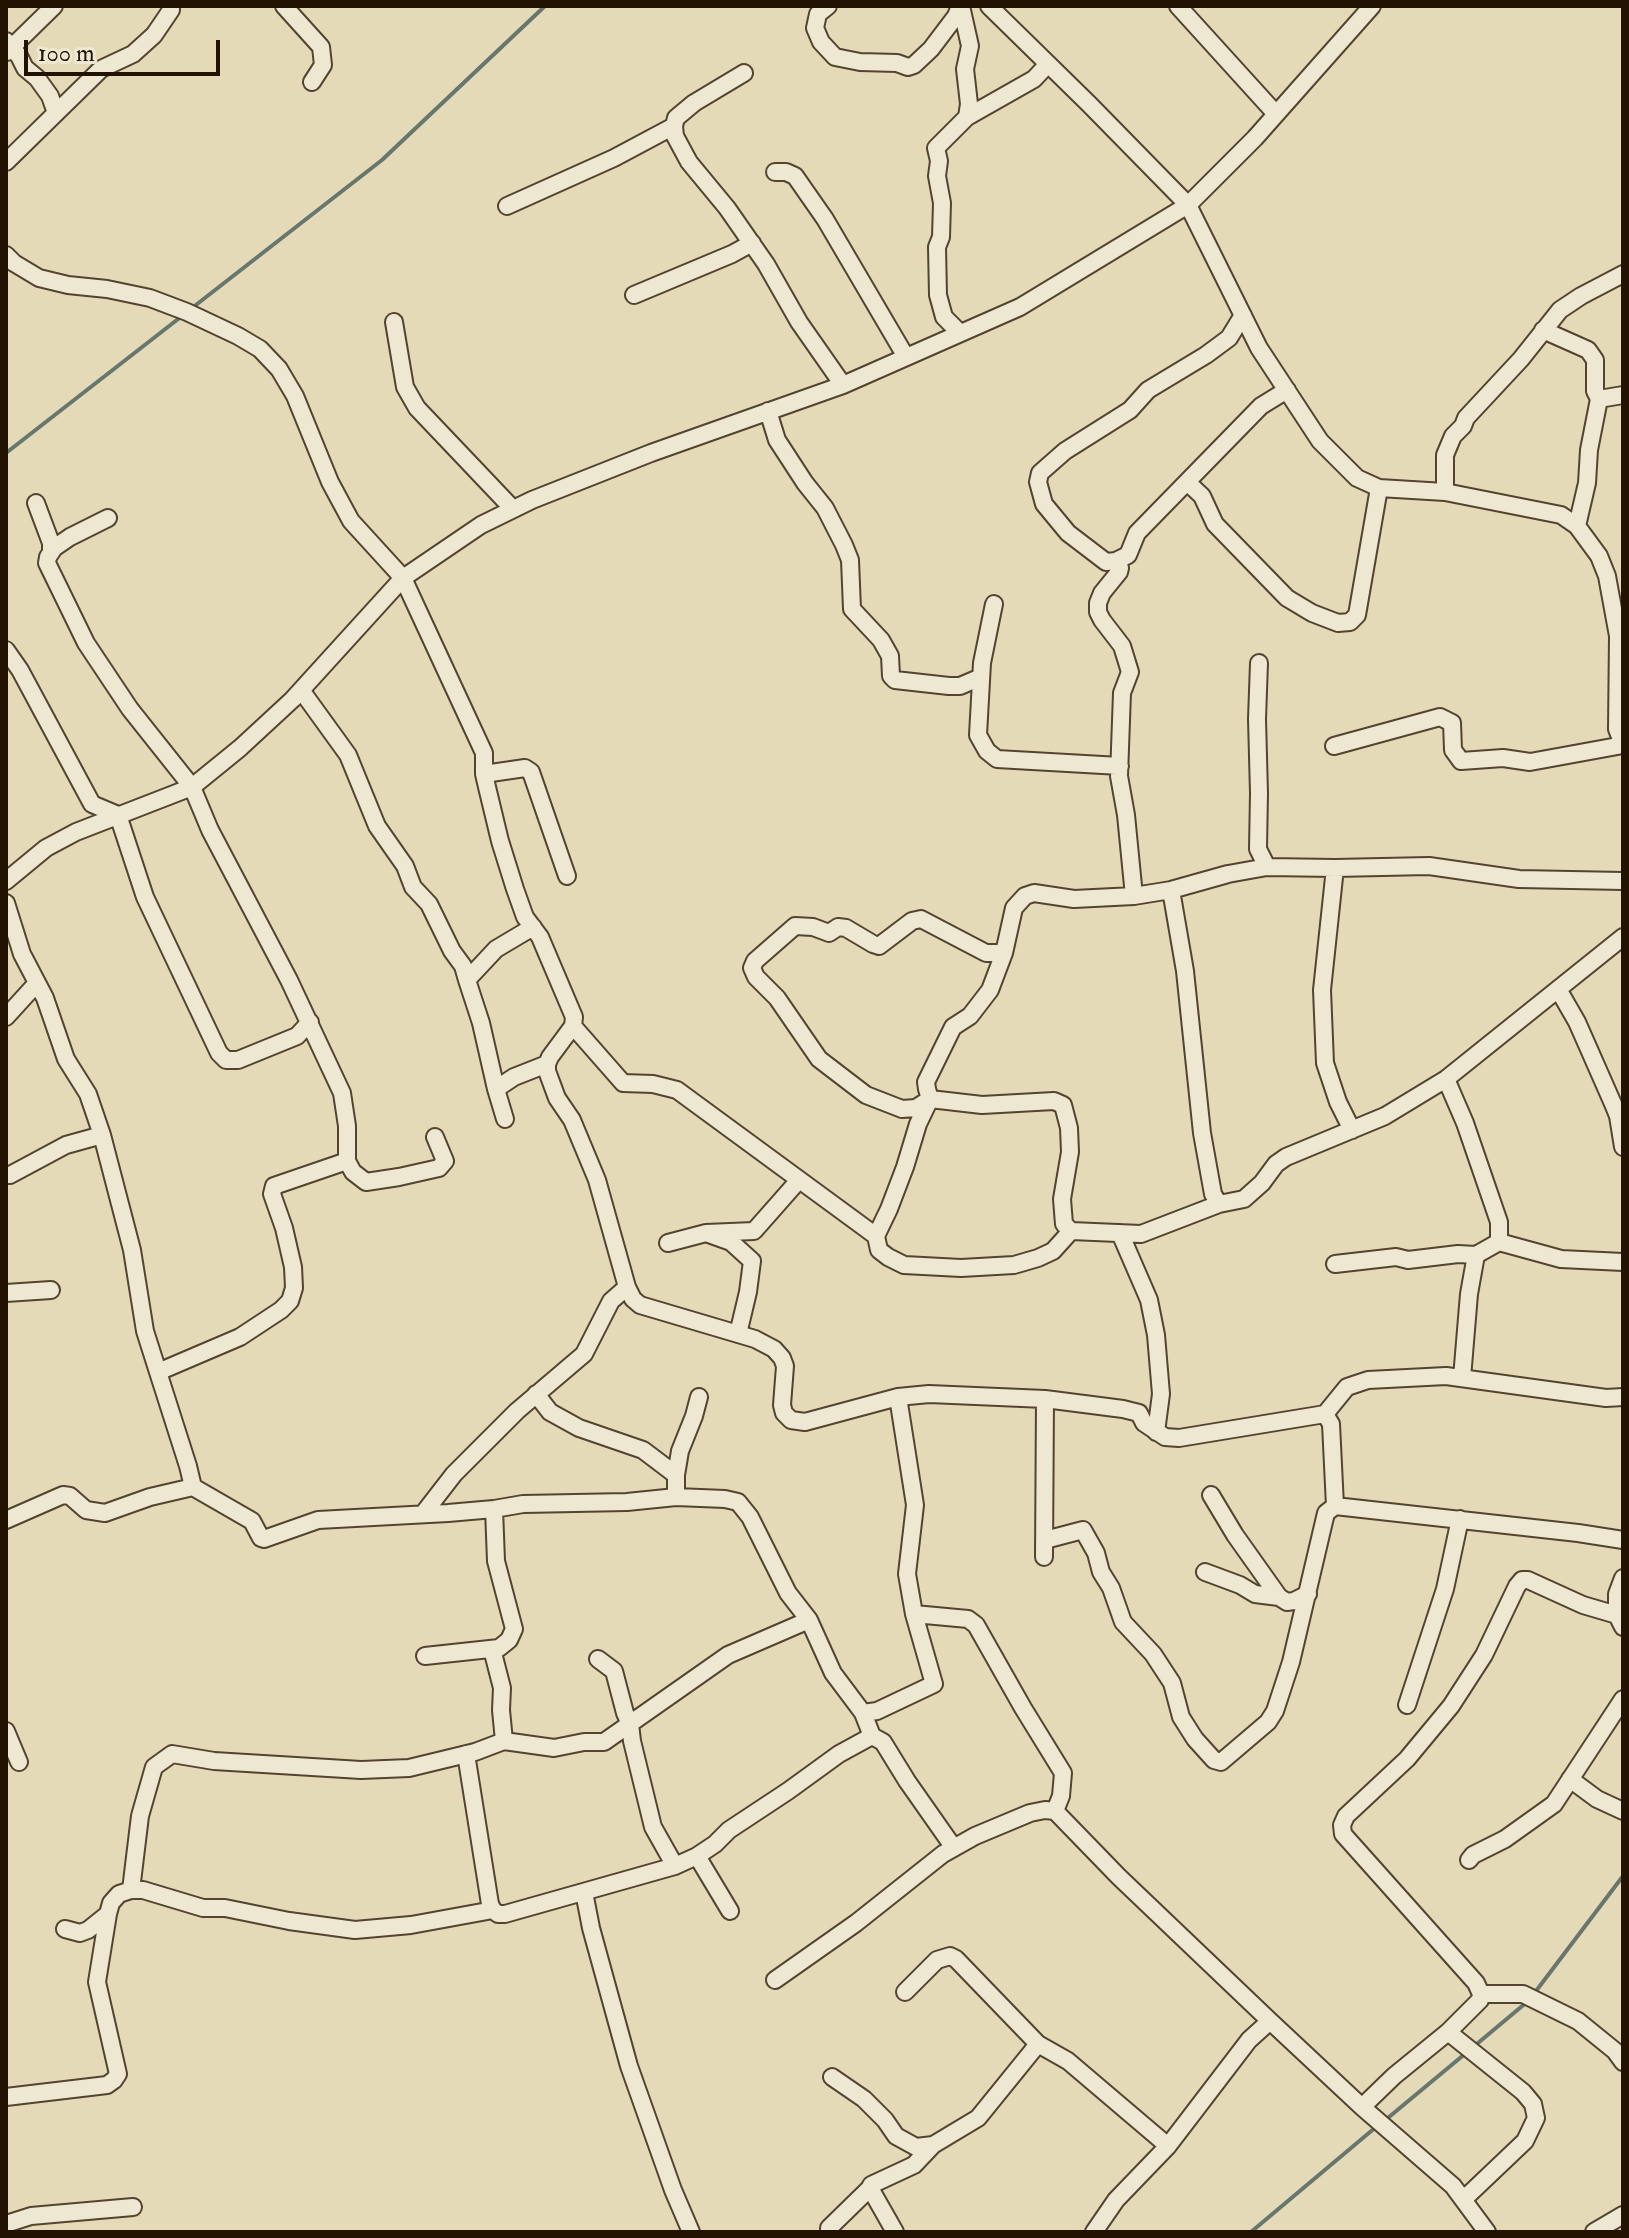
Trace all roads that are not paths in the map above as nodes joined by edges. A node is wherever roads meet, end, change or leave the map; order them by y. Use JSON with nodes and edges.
{"nodes":[{"id":1,"x":54,"y":6,"type":"edge"},
{"id":2,"x":284,"y":6,"type":"edge"},
{"id":3,"x":960,"y":6,"type":"edge"},
{"id":4,"x":989,"y":6,"type":"edge"},
{"id":5,"x":1178,"y":6,"type":"edge"},
{"id":6,"x":176,"y":7,"type":"edge"},
{"id":7,"x":1367,"y":8,"type":"edge"},
{"id":8,"x":819,"y":9,"type":"edge"},
{"id":9,"x":8,"y":46,"type":"edge"},
{"id":10,"x":1048,"y":64,"type":"junction"},
{"id":11,"x":744,"y":73,"type":"dead end"},
{"id":12,"x":312,"y":82,"type":"dead end"},
{"id":13,"x":56,"y":113,"type":"junction"},
{"id":14,"x":1276,"y":114,"type":"junction"},
{"id":15,"x":967,"y":117,"type":"junction"},
{"id":16,"x":674,"y":126,"type":"junction"},
{"id":17,"x":6,"y":162,"type":"edge"},
{"id":18,"x":775,"y":172,"type":"dead end"},
{"id":19,"x":1188,"y":205,"type":"junction"},
{"id":20,"x":507,"y":206,"type":"dead end"},
{"id":21,"x":752,"y":243,"type":"junction"},
{"id":22,"x":7,"y":257,"type":"edge"},
{"id":23,"x":1623,"y":274,"type":"edge"},
{"id":24,"x":634,"y":295,"type":"dead end"},
{"id":25,"x":1243,"y":315,"type":"junction"},
{"id":26,"x":394,"y":322,"type":"dead end"},
{"id":27,"x":1543,"y":330,"type":"junction"},
{"id":28,"x":960,"y":333,"type":"junction"},
{"id":29,"x":906,"y":357,"type":"junction"},
{"id":30,"x":843,"y":385,"type":"junction"},
{"id":31,"x":1287,"y":390,"type":"junction"},
{"id":32,"x":1623,"y":395,"type":"edge"},
{"id":33,"x":1599,"y":399,"type":"junction"},
{"id":34,"x":768,"y":411,"type":"junction"},
{"id":35,"x":1187,"y":482,"type":"junction"},
{"id":36,"x":1379,"y":488,"type":"junction"},
{"id":37,"x":1445,"y":492,"type":"junction"},
{"id":38,"x":36,"y":503,"type":"dead end"},
{"id":39,"x":513,"y":509,"type":"junction"},
{"id":40,"x":108,"y":518,"type":"dead end"},
{"id":41,"x":1577,"y":526,"type":"junction"},
{"id":42,"x":51,"y":552,"type":"junction"},
{"id":43,"x":1116,"y":561,"type":"junction"},
{"id":44,"x":403,"y":578,"type":"junction"},
{"id":45,"x":994,"y":604,"type":"dead end"},
{"id":46,"x":1620,"y":636,"type":"edge"},
{"id":47,"x":6,"y":650,"type":"edge"},
{"id":48,"x":1259,"y":663,"type":"dead end"},
{"id":49,"x":981,"y":677,"type":"junction"},
{"id":50,"x":301,"y":690,"type":"junction"},
{"id":51,"x":1623,"y":744,"type":"edge"},
{"id":52,"x":1334,"y":746,"type":"dead end"},
{"id":53,"x":1120,"y":766,"type":"junction"},
{"id":54,"x":484,"y":774,"type":"junction"},
{"id":55,"x":192,"y":787,"type":"junction"},
{"id":56,"x":118,"y":815,"type":"junction"},
{"id":57,"x":1267,"y":867,"type":"junction"},
{"id":58,"x":1335,"y":868,"type":"junction"},
{"id":59,"x":567,"y":876,"type":"dead end"},
{"id":60,"x":6,"y":881,"type":"edge"},
{"id":61,"x":1623,"y":881,"type":"edge"},
{"id":62,"x":1171,"y":890,"type":"junction"},
{"id":63,"x":1134,"y":896,"type":"junction"},
{"id":64,"x":6,"y":903,"type":"edge"},
{"id":65,"x":533,"y":927,"type":"junction"},
{"id":66,"x":1623,"y":937,"type":"edge"},
{"id":67,"x":1004,"y":953,"type":"junction"},
{"id":68,"x":467,"y":980,"type":"junction"},
{"id":69,"x":37,"y":983,"type":"junction"},
{"id":70,"x":1558,"y":989,"type":"junction"},
{"id":71,"x":6,"y":1017,"type":"edge"},
{"id":72,"x":310,"y":1022,"type":"junction"},
{"id":73,"x":573,"y":1026,"type":"junction"},
{"id":74,"x":547,"y":1064,"type":"junction"},
{"id":75,"x":1446,"y":1079,"type":"junction"},
{"id":76,"x":496,"y":1089,"type":"junction"},
{"id":77,"x":930,"y":1099,"type":"junction"},
{"id":78,"x":505,"y":1119,"type":"dead end"},
{"id":79,"x":1352,"y":1130,"type":"junction"},
{"id":80,"x":102,"y":1135,"type":"junction"},
{"id":81,"x":435,"y":1137,"type":"dead end"},
{"id":82,"x":1623,"y":1147,"type":"edge"},
{"id":83,"x":347,"y":1161,"type":"junction"},
{"id":84,"x":6,"y":1175,"type":"edge"},
{"id":85,"x":799,"y":1180,"type":"junction"},
{"id":86,"x":1219,"y":1204,"type":"junction"},
{"id":87,"x":1071,"y":1231,"type":"junction"},
{"id":88,"x":706,"y":1233,"type":"junction"},
{"id":89,"x":1120,"y":1233,"type":"junction"},
{"id":90,"x":876,"y":1236,"type":"junction"},
{"id":91,"x":1499,"y":1242,"type":"junction"},
{"id":92,"x":668,"y":1243,"type":"dead end"},
{"id":93,"x":1476,"y":1255,"type":"junction"},
{"id":94,"x":1623,"y":1262,"type":"edge"},
{"id":95,"x":1335,"y":1264,"type":"dead end"},
{"id":96,"x":627,"y":1287,"type":"junction"},
{"id":97,"x":51,"y":1290,"type":"dead end"},
{"id":98,"x":6,"y":1293,"type":"edge"},
{"id":99,"x":738,"y":1334,"type":"junction"},
{"id":100,"x":158,"y":1372,"type":"junction"},
{"id":101,"x":1462,"y":1378,"type":"junction"},
{"id":102,"x":536,"y":1394,"type":"junction"},
{"id":103,"x":699,"y":1397,"type":"dead end"},
{"id":104,"x":898,"y":1397,"type":"junction"},
{"id":105,"x":1623,"y":1397,"type":"edge"},
{"id":106,"x":1045,"y":1399,"type":"junction"},
{"id":107,"x":1325,"y":1414,"type":"junction"},
{"id":108,"x":1156,"y":1432,"type":"junction"},
{"id":109,"x":676,"y":1475,"type":"junction"},
{"id":110,"x":193,"y":1487,"type":"junction"},
{"id":111,"x":1211,"y":1495,"type":"dead end"},
{"id":112,"x":676,"y":1497,"type":"junction"},
{"id":113,"x":1335,"y":1506,"type":"junction"},
{"id":114,"x":494,"y":1509,"type":"junction"},
{"id":115,"x":423,"y":1514,"type":"junction"},
{"id":116,"x":1460,"y":1519,"type":"junction"},
{"id":117,"x":6,"y":1520,"type":"edge"},
{"id":118,"x":1623,"y":1540,"type":"edge"},
{"id":119,"x":1205,"y":1572,"type":"dead end"},
{"id":120,"x":1623,"y":1578,"type":"edge"},
{"id":121,"x":1308,"y":1594,"type":"junction"},
{"id":122,"x":1279,"y":1597,"type":"junction"},
{"id":123,"x":914,"y":1614,"type":"junction"},
{"id":124,"x":809,"y":1620,"type":"junction"},
{"id":125,"x":1620,"y":1621,"type":"edge"},
{"id":126,"x":492,"y":1649,"type":"junction"},
{"id":127,"x":425,"y":1656,"type":"dead end"},
{"id":128,"x":598,"y":1659,"type":"dead end"},
{"id":129,"x":1623,"y":1699,"type":"edge"},
{"id":130,"x":1407,"y":1705,"type":"dead end"},
{"id":131,"x":863,"y":1713,"type":"junction"},
{"id":132,"x":630,"y":1724,"type":"junction"},
{"id":133,"x":6,"y":1731,"type":"edge"},
{"id":134,"x":872,"y":1736,"type":"junction"},
{"id":135,"x":504,"y":1741,"type":"junction"},
{"id":136,"x":466,"y":1754,"type":"junction"},
{"id":137,"x":19,"y":1762,"type":"dead end"},
{"id":138,"x":1570,"y":1779,"type":"junction"},
{"id":139,"x":1055,"y":1811,"type":"junction"},
{"id":140,"x":1623,"y":1811,"type":"edge"},
{"id":141,"x":954,"y":1848,"type":"junction"},
{"id":142,"x":697,"y":1856,"type":"junction"},
{"id":143,"x":1469,"y":1860,"type":"dead end"},
{"id":144,"x":675,"y":1866,"type":"junction"},
{"id":145,"x":131,"y":1890,"type":"junction"},
{"id":146,"x":584,"y":1892,"type":"junction"},
{"id":147,"x":493,"y":1910,"type":"junction"},
{"id":148,"x":730,"y":1911,"type":"dead end"},
{"id":149,"x":108,"y":1914,"type":"junction"},
{"id":150,"x":65,"y":1929,"type":"dead end"},
{"id":151,"x":775,"y":1980,"type":"dead end"},
{"id":152,"x":905,"y":1992,"type":"dead end"},
{"id":153,"x":1481,"y":1994,"type":"junction"},
{"id":154,"x":1270,"y":2021,"type":"junction"},
{"id":155,"x":1448,"y":2032,"type":"junction"},
{"id":156,"x":1038,"y":2044,"type":"junction"},
{"id":157,"x":1623,"y":2062,"type":"edge"},
{"id":158,"x":832,"y":2077,"type":"dead end"},
{"id":159,"x":6,"y":2097,"type":"edge"},
{"id":160,"x":1362,"y":2107,"type":"junction"},
{"id":161,"x":933,"y":2145,"type":"junction"},
{"id":162,"x":1168,"y":2146,"type":"junction"},
{"id":163,"x":870,"y":2188,"type":"junction"},
{"id":164,"x":1464,"y":2199,"type":"junction"},
{"id":165,"x":133,"y":2207,"type":"dead end"},
{"id":166,"x":1623,"y":2215,"type":"edge"},
{"id":167,"x":6,"y":2224,"type":"edge"},
{"id":168,"x":691,"y":2232,"type":"edge"},
{"id":169,"x":829,"y":2232,"type":"edge"},
{"id":170,"x":895,"y":2232,"type":"edge"},
{"id":171,"x":1094,"y":2232,"type":"edge"},
{"id":172,"x":1487,"y":2232,"type":"edge"},
{"id":173,"x":1594,"y":2232,"type":"edge"}],
"edges":[{"from":1,"to":9,"type":"street"},
{"from":2,"to":12,"type":"street"},
{"from":3,"to":8,"type":"street"},
{"from":3,"to":15,"type":"street"},
{"from":4,"to":10,"type":"street"},
{"from":5,"to":14,"type":"street"},
{"from":6,"to":13,"type":"street"},
{"from":7,"to":14,"type":"street"},
{"from":9,"to":13,"type":"street"},
{"from":10,"to":15,"type":"street"},
{"from":10,"to":19,"type":"street"},
{"from":11,"to":16,"type":"street"},
{"from":13,"to":17,"type":"street"},
{"from":14,"to":19,"type":"street"},
{"from":15,"to":28,"type":"street"},
{"from":16,"to":20,"type":"street"},
{"from":16,"to":21,"type":"street"},
{"from":18,"to":29,"type":"street"},
{"from":19,"to":25,"type":"street"},
{"from":19,"to":28,"type":"street"},
{"from":21,"to":24,"type":"street"},
{"from":21,"to":30,"type":"street"},
{"from":22,"to":44,"type":"street"},
{"from":23,"to":27,"type":"street"},
{"from":25,"to":31,"type":"street"},
{"from":25,"to":43,"type":"street"},
{"from":26,"to":39,"type":"street"},
{"from":27,"to":33,"type":"street"},
{"from":27,"to":37,"type":"street"},
{"from":28,"to":29,"type":"street"},
{"from":29,"to":30,"type":"street"},
{"from":30,"to":34,"type":"street"},
{"from":31,"to":35,"type":"street"},
{"from":31,"to":36,"type":"street"},
{"from":32,"to":33,"type":"street"},
{"from":33,"to":41,"type":"street"},
{"from":34,"to":39,"type":"street"},
{"from":34,"to":49,"type":"street"},
{"from":35,"to":36,"type":"street"},
{"from":35,"to":43,"type":"street"},
{"from":36,"to":37,"type":"street"},
{"from":37,"to":41,"type":"street"},
{"from":38,"to":42,"type":"street"},
{"from":39,"to":44,"type":"street"},
{"from":40,"to":42,"type":"street"},
{"from":41,"to":46,"type":"street"},
{"from":42,"to":55,"type":"street"},
{"from":43,"to":53,"type":"street"},
{"from":44,"to":50,"type":"street"},
{"from":44,"to":54,"type":"street"},
{"from":45,"to":49,"type":"street"},
{"from":46,"to":51,"type":"street"},
{"from":47,"to":56,"type":"street"},
{"from":48,"to":57,"type":"street"},
{"from":49,"to":53,"type":"street"},
{"from":50,"to":55,"type":"street"},
{"from":50,"to":68,"type":"street"},
{"from":51,"to":52,"type":"street"},
{"from":53,"to":63,"type":"street"},
{"from":54,"to":59,"type":"street"},
{"from":54,"to":65,"type":"street"},
{"from":55,"to":56,"type":"street"},
{"from":55,"to":72,"type":"street"},
{"from":56,"to":60,"type":"street"},
{"from":56,"to":72,"type":"street"},
{"from":57,"to":58,"type":"street"},
{"from":57,"to":62,"type":"street"},
{"from":58,"to":61,"type":"street"},
{"from":58,"to":79,"type":"street"},
{"from":62,"to":63,"type":"street"},
{"from":62,"to":86,"type":"street"},
{"from":63,"to":67,"type":"street"},
{"from":64,"to":69,"type":"street"},
{"from":65,"to":68,"type":"street"},
{"from":65,"to":73,"type":"street"},
{"from":66,"to":70,"type":"street"},
{"from":67,"to":77,"type":"street"},
{"from":67,"to":77,"type":"street"},
{"from":68,"to":76,"type":"street"},
{"from":69,"to":71,"type":"street"},
{"from":69,"to":80,"type":"street"},
{"from":70,"to":75,"type":"street"},
{"from":70,"to":82,"type":"street"},
{"from":72,"to":83,"type":"street"},
{"from":73,"to":74,"type":"street"},
{"from":73,"to":85,"type":"street"},
{"from":74,"to":76,"type":"street"},
{"from":74,"to":96,"type":"street"},
{"from":75,"to":79,"type":"street"},
{"from":75,"to":91,"type":"street"},
{"from":76,"to":78,"type":"street"},
{"from":77,"to":87,"type":"street"},
{"from":77,"to":90,"type":"street"},
{"from":79,"to":86,"type":"street"},
{"from":80,"to":84,"type":"street"},
{"from":80,"to":100,"type":"street"},
{"from":81,"to":83,"type":"street"},
{"from":83,"to":100,"type":"street"},
{"from":85,"to":88,"type":"street"},
{"from":85,"to":90,"type":"street"},
{"from":86,"to":89,"type":"street"},
{"from":87,"to":89,"type":"street"},
{"from":87,"to":90,"type":"street"},
{"from":88,"to":92,"type":"street"},
{"from":88,"to":99,"type":"street"},
{"from":89,"to":108,"type":"street"},
{"from":91,"to":93,"type":"street"},
{"from":91,"to":94,"type":"street"},
{"from":93,"to":95,"type":"street"},
{"from":93,"to":101,"type":"street"},
{"from":96,"to":99,"type":"street"},
{"from":96,"to":102,"type":"street"},
{"from":97,"to":98,"type":"street"},
{"from":99,"to":104,"type":"street"},
{"from":100,"to":110,"type":"street"},
{"from":101,"to":105,"type":"street"},
{"from":101,"to":107,"type":"street"},
{"from":102,"to":109,"type":"street"},
{"from":102,"to":115,"type":"street"},
{"from":103,"to":109,"type":"street"},
{"from":104,"to":106,"type":"street"},
{"from":104,"to":123,"type":"street"},
{"from":106,"to":108,"type":"street"},
{"from":106,"to":121,"type":"street"},
{"from":107,"to":108,"type":"street"},
{"from":107,"to":113,"type":"street"},
{"from":109,"to":112,"type":"street"},
{"from":110,"to":115,"type":"street"},
{"from":110,"to":117,"type":"street"},
{"from":111,"to":122,"type":"street"},
{"from":112,"to":114,"type":"street"},
{"from":112,"to":124,"type":"street"},
{"from":113,"to":116,"type":"street"},
{"from":113,"to":121,"type":"street"},
{"from":114,"to":115,"type":"street"},
{"from":114,"to":126,"type":"street"},
{"from":116,"to":118,"type":"street"},
{"from":116,"to":130,"type":"street"},
{"from":119,"to":122,"type":"street"},
{"from":120,"to":125,"type":"street"},
{"from":121,"to":122,"type":"street"},
{"from":123,"to":131,"type":"street"},
{"from":123,"to":139,"type":"street"},
{"from":124,"to":131,"type":"street"},
{"from":124,"to":132,"type":"street"},
{"from":125,"to":153,"type":"street"},
{"from":126,"to":127,"type":"street"},
{"from":126,"to":135,"type":"street"},
{"from":128,"to":132,"type":"street"},
{"from":129,"to":138,"type":"street"},
{"from":131,"to":134,"type":"street"},
{"from":132,"to":135,"type":"street"},
{"from":132,"to":144,"type":"street"},
{"from":133,"to":137,"type":"street"},
{"from":134,"to":141,"type":"street"},
{"from":134,"to":142,"type":"street"},
{"from":135,"to":136,"type":"street"},
{"from":136,"to":145,"type":"street"},
{"from":136,"to":147,"type":"street"},
{"from":138,"to":140,"type":"street"},
{"from":138,"to":143,"type":"street"},
{"from":139,"to":141,"type":"street"},
{"from":139,"to":154,"type":"street"},
{"from":141,"to":151,"type":"street"},
{"from":142,"to":144,"type":"street"},
{"from":142,"to":148,"type":"street"},
{"from":144,"to":146,"type":"street"},
{"from":145,"to":147,"type":"street"},
{"from":145,"to":149,"type":"street"},
{"from":146,"to":147,"type":"street"},
{"from":146,"to":168,"type":"street"},
{"from":149,"to":150,"type":"street"},
{"from":149,"to":159,"type":"street"},
{"from":152,"to":156,"type":"street"},
{"from":153,"to":155,"type":"street"},
{"from":153,"to":157,"type":"street"},
{"from":154,"to":160,"type":"street"},
{"from":154,"to":162,"type":"street"},
{"from":155,"to":160,"type":"street"},
{"from":155,"to":164,"type":"street"},
{"from":156,"to":161,"type":"street"},
{"from":156,"to":162,"type":"street"},
{"from":158,"to":161,"type":"street"},
{"from":160,"to":164,"type":"street"},
{"from":161,"to":163,"type":"street"},
{"from":162,"to":171,"type":"street"},
{"from":163,"to":169,"type":"street"},
{"from":163,"to":170,"type":"street"},
{"from":164,"to":172,"type":"street"},
{"from":165,"to":167,"type":"street"},
{"from":166,"to":173,"type":"street"}]}
